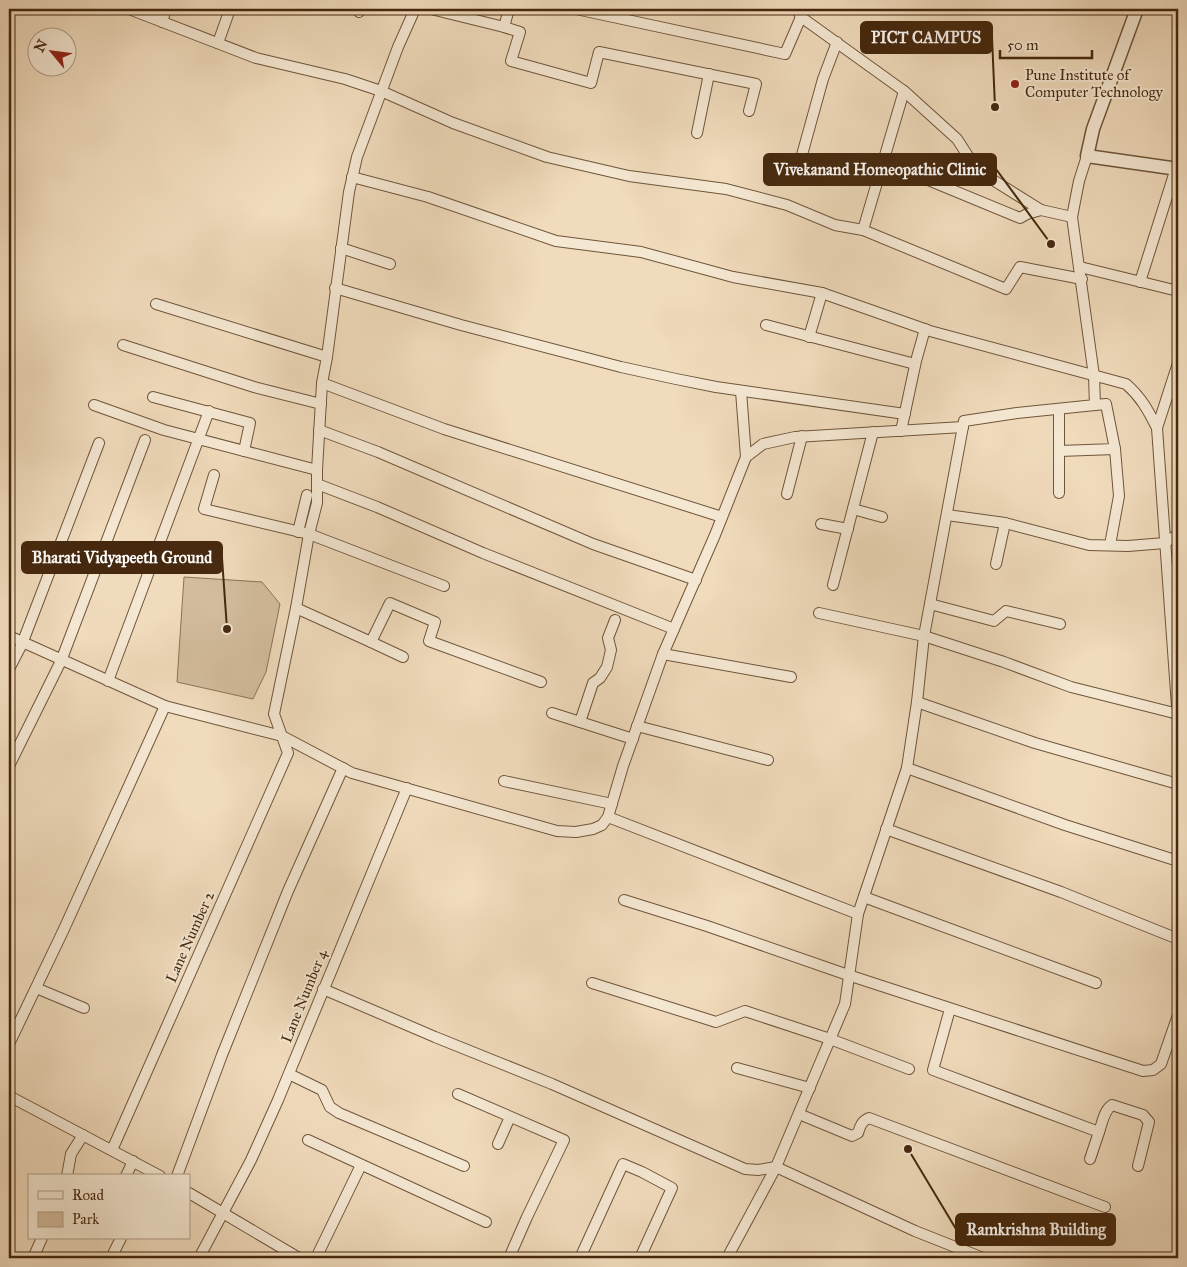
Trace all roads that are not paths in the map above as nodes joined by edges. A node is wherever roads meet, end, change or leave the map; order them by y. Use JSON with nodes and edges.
{"nodes":[{"id":1,"x":129,"y":9,"type":"edge"},
{"id":2,"x":166,"y":9,"type":"edge"},
{"id":3,"x":230,"y":9,"type":"edge"},
{"id":4,"x":414,"y":9,"type":"edge"},
{"id":5,"x":431,"y":9,"type":"edge"},
{"id":6,"x":509,"y":9,"type":"edge"},
{"id":7,"x":576,"y":9,"type":"edge"},
{"id":8,"x":1137,"y":9,"type":"edge"},
{"id":9,"x":799,"y":13,"type":"edge"},
{"id":10,"x":162,"y":22,"type":"junction"},
{"id":11,"x":504,"y":27,"type":"junction"},
{"id":12,"x":837,"y":42,"type":"junction"},
{"id":13,"x":218,"y":44,"type":"junction"},
{"id":14,"x":709,"y":74,"type":"junction"},
{"id":15,"x":382,"y":91,"type":"junction"},
{"id":16,"x":904,"y":91,"type":"junction"},
{"id":17,"x":749,"y":111,"type":"dead end"},
{"id":18,"x":697,"y":133,"type":"dead end"},
{"id":19,"x":1087,"y":156,"type":"junction"},
{"id":20,"x":882,"y":161,"type":"junction"},
{"id":21,"x":800,"y":162,"type":"dead end"},
{"id":22,"x":1177,"y":169,"type":"edge"},
{"id":23,"x":352,"y":176,"type":"junction"},
{"id":24,"x":1041,"y":210,"type":"junction"},
{"id":25,"x":1072,"y":217,"type":"junction"},
{"id":26,"x":862,"y":230,"type":"junction"},
{"id":27,"x":341,"y":248,"type":"junction"},
{"id":28,"x":390,"y":264,"type":"dead end"},
{"id":29,"x":1080,"y":267,"type":"junction"},
{"id":30,"x":1082,"y":279,"type":"junction"},
{"id":31,"x":1140,"y":282,"type":"junction"},
{"id":32,"x":335,"y":288,"type":"junction"},
{"id":33,"x":1178,"y":291,"type":"edge"},
{"id":34,"x":822,"y":293,"type":"junction"},
{"id":35,"x":156,"y":304,"type":"dead end"},
{"id":36,"x":766,"y":325,"type":"dead end"},
{"id":37,"x":925,"y":329,"type":"junction"},
{"id":38,"x":809,"y":336,"type":"junction"},
{"id":39,"x":123,"y":345,"type":"dead end"},
{"id":40,"x":327,"y":356,"type":"junction"},
{"id":41,"x":1178,"y":363,"type":"edge"},
{"id":42,"x":915,"y":364,"type":"junction"},
{"id":43,"x":1094,"y":376,"type":"junction"},
{"id":44,"x":322,"y":383,"type":"junction"},
{"id":45,"x":741,"y":391,"type":"junction"},
{"id":46,"x":153,"y":397,"type":"dead end"},
{"id":47,"x":321,"y":404,"type":"junction"},
{"id":48,"x":94,"y":405,"type":"dead end"},
{"id":49,"x":1095,"y":405,"type":"junction"},
{"id":50,"x":1059,"y":410,"type":"junction"},
{"id":51,"x":209,"y":411,"type":"junction"},
{"id":52,"x":905,"y":414,"type":"junction"},
{"id":53,"x":963,"y":427,"type":"junction"},
{"id":54,"x":1156,"y":428,"type":"junction"},
{"id":55,"x":319,"y":430,"type":"junction"},
{"id":56,"x":901,"y":431,"type":"junction"},
{"id":57,"x":873,"y":432,"type":"junction"},
{"id":58,"x":802,"y":436,"type":"junction"},
{"id":59,"x":198,"y":439,"type":"junction"},
{"id":60,"x":145,"y":440,"type":"dead end"},
{"id":61,"x":99,"y":443,"type":"dead end"},
{"id":62,"x":1115,"y":449,"type":"junction"},
{"id":63,"x":244,"y":451,"type":"junction"},
{"id":64,"x":1059,"y":451,"type":"junction"},
{"id":65,"x":746,"y":457,"type":"junction"},
{"id":66,"x":317,"y":470,"type":"junction"},
{"id":67,"x":214,"y":474,"type":"dead end"},
{"id":68,"x":317,"y":484,"type":"junction"},
{"id":69,"x":1059,"y":493,"type":"dead end"},
{"id":70,"x":787,"y":494,"type":"dead end"},
{"id":71,"x":307,"y":495,"type":"dead end"},
{"id":72,"x":853,"y":510,"type":"junction"},
{"id":73,"x":947,"y":514,"type":"junction"},
{"id":74,"x":722,"y":517,"type":"junction"},
{"id":75,"x":882,"y":517,"type":"dead end"},
{"id":76,"x":1005,"y":523,"type":"junction"},
{"id":77,"x":821,"y":524,"type":"dead end"},
{"id":78,"x":848,"y":529,"type":"junction"},
{"id":79,"x":298,"y":532,"type":"junction"},
{"id":80,"x":309,"y":534,"type":"junction"},
{"id":81,"x":1178,"y":534,"type":"edge"},
{"id":82,"x":1164,"y":543,"type":"junction"},
{"id":83,"x":1110,"y":545,"type":"junction"},
{"id":84,"x":996,"y":564,"type":"dead end"},
{"id":85,"x":696,"y":580,"type":"junction"},
{"id":86,"x":833,"y":585,"type":"dead end"},
{"id":87,"x":444,"y":586,"type":"dead end"},
{"id":88,"x":1173,"y":592,"type":"edge"},
{"id":89,"x":930,"y":604,"type":"junction"},
{"id":90,"x":296,"y":608,"type":"junction"},
{"id":91,"x":819,"y":613,"type":"dead end"},
{"id":92,"x":616,"y":620,"type":"dead end"},
{"id":93,"x":1060,"y":624,"type":"dead end"},
{"id":94,"x":674,"y":630,"type":"junction"},
{"id":95,"x":9,"y":636,"type":"edge"},
{"id":96,"x":924,"y":636,"type":"junction"},
{"id":97,"x":371,"y":642,"type":"junction"},
{"id":98,"x":22,"y":644,"type":"junction"},
{"id":99,"x":663,"y":654,"type":"junction"},
{"id":100,"x":403,"y":656,"type":"dead end"},
{"id":101,"x":61,"y":660,"type":"junction"},
{"id":102,"x":9,"y":669,"type":"edge"},
{"id":103,"x":791,"y":677,"type":"dead end"},
{"id":104,"x":108,"y":681,"type":"junction"},
{"id":105,"x":1177,"y":681,"type":"edge"},
{"id":106,"x":541,"y":682,"type":"dead end"},
{"id":107,"x":917,"y":702,"type":"junction"},
{"id":108,"x":165,"y":706,"type":"junction"},
{"id":109,"x":552,"y":713,"type":"dead end"},
{"id":110,"x":1178,"y":714,"type":"edge"},
{"id":111,"x":1178,"y":720,"type":"edge"},
{"id":112,"x":580,"y":722,"type":"junction"},
{"id":113,"x":637,"y":726,"type":"junction"},
{"id":114,"x":282,"y":736,"type":"junction"},
{"id":115,"x":633,"y":739,"type":"junction"},
{"id":116,"x":768,"y":760,"type":"dead end"},
{"id":117,"x":9,"y":766,"type":"edge"},
{"id":118,"x":343,"y":768,"type":"junction"},
{"id":119,"x":907,"y":768,"type":"junction"},
{"id":120,"x":504,"y":781,"type":"dead end"},
{"id":121,"x":1178,"y":784,"type":"edge"},
{"id":122,"x":407,"y":788,"type":"junction"},
{"id":123,"x":612,"y":804,"type":"junction"},
{"id":124,"x":608,"y":817,"type":"junction"},
{"id":125,"x":886,"y":829,"type":"junction"},
{"id":126,"x":1178,"y":861,"type":"edge"},
{"id":127,"x":864,"y":897,"type":"junction"},
{"id":128,"x":624,"y":900,"type":"dead end"},
{"id":129,"x":858,"y":914,"type":"junction"},
{"id":130,"x":1178,"y":939,"type":"edge"},
{"id":131,"x":848,"y":975,"type":"junction"},
{"id":132,"x":592,"y":983,"type":"dead end"},
{"id":133,"x":1096,"y":983,"type":"dead end"},
{"id":134,"x":36,"y":988,"type":"junction"},
{"id":135,"x":323,"y":989,"type":"junction"},
{"id":136,"x":84,"y":1008,"type":"dead end"},
{"id":137,"x":950,"y":1009,"type":"junction"},
{"id":138,"x":1178,"y":1015,"type":"edge"},
{"id":139,"x":830,"y":1039,"type":"junction"},
{"id":140,"x":1174,"y":1039,"type":"edge"},
{"id":141,"x":9,"y":1044,"type":"edge"},
{"id":142,"x":737,"y":1068,"type":"dead end"},
{"id":143,"x":909,"y":1069,"type":"dead end"},
{"id":144,"x":289,"y":1074,"type":"junction"},
{"id":145,"x":810,"y":1088,"type":"junction"},
{"id":146,"x":458,"y":1094,"type":"dead end"},
{"id":147,"x":9,"y":1096,"type":"edge"},
{"id":148,"x":798,"y":1114,"type":"junction"},
{"id":149,"x":510,"y":1117,"type":"junction"},
{"id":150,"x":1099,"y":1132,"type":"junction"},
{"id":151,"x":83,"y":1135,"type":"junction"},
{"id":152,"x":308,"y":1140,"type":"dead end"},
{"id":153,"x":498,"y":1144,"type":"dead end"},
{"id":154,"x":112,"y":1150,"type":"junction"},
{"id":155,"x":1090,"y":1159,"type":"dead end"},
{"id":156,"x":133,"y":1161,"type":"junction"},
{"id":157,"x":361,"y":1165,"type":"junction"},
{"id":158,"x":464,"y":1166,"type":"dead end"},
{"id":159,"x":1138,"y":1166,"type":"dead end"},
{"id":160,"x":776,"y":1167,"type":"junction"},
{"id":161,"x":67,"y":1174,"type":"edge"},
{"id":162,"x":127,"y":1174,"type":"edge"},
{"id":163,"x":156,"y":1174,"type":"edge"},
{"id":164,"x":178,"y":1174,"type":"edge"},
{"id":165,"x":190,"y":1194,"type":"edge"},
{"id":166,"x":1105,"y":1206,"type":"dead end"},
{"id":167,"x":222,"y":1213,"type":"junction"},
{"id":168,"x":486,"y":1222,"type":"dead end"},
{"id":169,"x":41,"y":1240,"type":"edge"},
{"id":170,"x":120,"y":1240,"type":"edge"},
{"id":171,"x":34,"y":1258,"type":"edge"},
{"id":172,"x":112,"y":1258,"type":"edge"},
{"id":173,"x":199,"y":1258,"type":"edge"},
{"id":174,"x":299,"y":1258,"type":"edge"},
{"id":175,"x":316,"y":1258,"type":"edge"},
{"id":176,"x":509,"y":1258,"type":"edge"},
{"id":177,"x":580,"y":1258,"type":"edge"},
{"id":178,"x":640,"y":1258,"type":"edge"},
{"id":179,"x":727,"y":1258,"type":"edge"},
{"id":180,"x":983,"y":1258,"type":"edge"}],
"edges":[{"from":1,"to":10,"type":"street"},
{"from":2,"to":10,"type":"street"},
{"from":3,"to":13,"type":"street"},
{"from":4,"to":15,"type":"street","name":"Lane Number 2"},
{"from":5,"to":11,"type":"street"},
{"from":6,"to":11,"type":"street"},
{"from":7,"to":9,"type":"street"},
{"from":8,"to":19,"type":"street"},
{"from":9,"to":12,"type":"street"},
{"from":10,"to":13,"type":"street"},
{"from":11,"to":14,"type":"street"},
{"from":12,"to":16,"type":"street"},
{"from":12,"to":21,"type":"street"},
{"from":13,"to":15,"type":"street"},
{"from":14,"to":17,"type":"street"},
{"from":14,"to":18,"type":"street"},
{"from":15,"to":23,"type":"street","name":"Lane Number 2"},
{"from":15,"to":26,"type":"street"},
{"from":16,"to":20,"type":"street"},
{"from":16,"to":24,"type":"street"},
{"from":19,"to":22,"type":"street"},
{"from":19,"to":25,"type":"street"},
{"from":20,"to":24,"type":"street"},
{"from":20,"to":26,"type":"street"},
{"from":22,"to":31,"type":"street"},
{"from":23,"to":27,"type":"street","name":"Lane Number 2"},
{"from":23,"to":34,"type":"street"},
{"from":24,"to":25,"type":"street"},
{"from":25,"to":29,"type":"street"},
{"from":26,"to":30,"type":"street"},
{"from":27,"to":28,"type":"street"},
{"from":27,"to":32,"type":"street","name":"Lane Number 2"},
{"from":29,"to":30,"type":"street"},
{"from":29,"to":31,"type":"street"},
{"from":30,"to":43,"type":"street"},
{"from":31,"to":33,"type":"street"},
{"from":32,"to":40,"type":"street","name":"Lane Number 2"},
{"from":32,"to":45,"type":"street"},
{"from":34,"to":37,"type":"street"},
{"from":34,"to":38,"type":"street"},
{"from":35,"to":40,"type":"street"},
{"from":36,"to":38,"type":"street"},
{"from":37,"to":42,"type":"street"},
{"from":37,"to":43,"type":"street"},
{"from":38,"to":42,"type":"street"},
{"from":39,"to":47,"type":"street"},
{"from":40,"to":44,"type":"street","name":"Lane Number 2"},
{"from":41,"to":54,"type":"street"},
{"from":42,"to":52,"type":"street"},
{"from":43,"to":49,"type":"street"},
{"from":43,"to":54,"type":"street"},
{"from":44,"to":47,"type":"street","name":"Lane Number 2"},
{"from":44,"to":74,"type":"street"},
{"from":45,"to":52,"type":"street"},
{"from":45,"to":65,"type":"street"},
{"from":46,"to":51,"type":"street"},
{"from":47,"to":55,"type":"street","name":"Lane Number 2"},
{"from":48,"to":59,"type":"street"},
{"from":49,"to":50,"type":"street"},
{"from":49,"to":62,"type":"street"},
{"from":50,"to":53,"type":"street"},
{"from":50,"to":64,"type":"street"},
{"from":51,"to":59,"type":"street"},
{"from":51,"to":63,"type":"street"},
{"from":52,"to":56,"type":"street"},
{"from":53,"to":56,"type":"street"},
{"from":53,"to":73,"type":"street"},
{"from":54,"to":82,"type":"street"},
{"from":55,"to":66,"type":"street","name":"Lane Number 2"},
{"from":55,"to":85,"type":"street"},
{"from":56,"to":57,"type":"street"},
{"from":57,"to":58,"type":"street"},
{"from":57,"to":72,"type":"street"},
{"from":58,"to":65,"type":"street"},
{"from":58,"to":70,"type":"street"},
{"from":59,"to":63,"type":"street"},
{"from":59,"to":104,"type":"street"},
{"from":60,"to":101,"type":"street"},
{"from":61,"to":98,"type":"street"},
{"from":62,"to":64,"type":"street"},
{"from":62,"to":83,"type":"street"},
{"from":63,"to":66,"type":"street"},
{"from":64,"to":69,"type":"street"},
{"from":65,"to":74,"type":"street"},
{"from":66,"to":68,"type":"street","name":"Lane Number 2"},
{"from":67,"to":79,"type":"street"},
{"from":68,"to":80,"type":"street","name":"Lane Number 2"},
{"from":68,"to":94,"type":"street"},
{"from":71,"to":79,"type":"street"},
{"from":72,"to":75,"type":"street"},
{"from":72,"to":78,"type":"street"},
{"from":73,"to":76,"type":"street"},
{"from":73,"to":89,"type":"street"},
{"from":74,"to":85,"type":"street"},
{"from":76,"to":83,"type":"street"},
{"from":76,"to":84,"type":"street"},
{"from":77,"to":78,"type":"street"},
{"from":78,"to":86,"type":"street"},
{"from":79,"to":80,"type":"street"},
{"from":80,"to":87,"type":"street"},
{"from":80,"to":90,"type":"street","name":"Lane Number 2"},
{"from":81,"to":82,"type":"street"},
{"from":82,"to":83,"type":"street"},
{"from":82,"to":88,"type":"street"},
{"from":85,"to":94,"type":"street"},
{"from":88,"to":105,"type":"street"},
{"from":89,"to":93,"type":"street"},
{"from":89,"to":96,"type":"street"},
{"from":90,"to":97,"type":"street"},
{"from":90,"to":114,"type":"street","name":"Lane Number 2"},
{"from":91,"to":96,"type":"street"},
{"from":92,"to":112,"type":"street"},
{"from":94,"to":99,"type":"street"},
{"from":95,"to":98,"type":"street"},
{"from":96,"to":107,"type":"street"},
{"from":96,"to":110,"type":"street"},
{"from":97,"to":100,"type":"street"},
{"from":97,"to":106,"type":"street"},
{"from":98,"to":101,"type":"street"},
{"from":98,"to":102,"type":"street"},
{"from":99,"to":103,"type":"street"},
{"from":99,"to":113,"type":"street"},
{"from":101,"to":104,"type":"street"},
{"from":101,"to":117,"type":"street"},
{"from":104,"to":108,"type":"street"},
{"from":105,"to":110,"type":"street"},
{"from":107,"to":119,"type":"street"},
{"from":107,"to":121,"type":"street"},
{"from":108,"to":114,"type":"street"},
{"from":108,"to":134,"type":"street"},
{"from":109,"to":112,"type":"street"},
{"from":110,"to":111,"type":"street"},
{"from":112,"to":115,"type":"street"},
{"from":113,"to":115,"type":"street"},
{"from":113,"to":116,"type":"street"},
{"from":114,"to":118,"type":"street"},
{"from":114,"to":154,"type":"street","name":"Lane Number 2"},
{"from":115,"to":123,"type":"street"},
{"from":118,"to":122,"type":"street"},
{"from":118,"to":164,"type":"street"},
{"from":119,"to":125,"type":"street"},
{"from":119,"to":126,"type":"street"},
{"from":120,"to":123,"type":"street"},
{"from":122,"to":124,"type":"street"},
{"from":122,"to":135,"type":"street","name":"Lane Number 4"},
{"from":123,"to":124,"type":"street"},
{"from":124,"to":129,"type":"street"},
{"from":125,"to":127,"type":"street"},
{"from":125,"to":130,"type":"street"},
{"from":127,"to":129,"type":"street"},
{"from":127,"to":133,"type":"street"},
{"from":128,"to":131,"type":"street"},
{"from":129,"to":131,"type":"street"},
{"from":131,"to":137,"type":"street"},
{"from":131,"to":139,"type":"street"},
{"from":132,"to":139,"type":"street"},
{"from":134,"to":136,"type":"street"},
{"from":134,"to":141,"type":"street"},
{"from":135,"to":144,"type":"street","name":"Lane Number 4"},
{"from":135,"to":160,"type":"street"},
{"from":137,"to":140,"type":"street"},
{"from":137,"to":150,"type":"street"},
{"from":138,"to":140,"type":"street"},
{"from":139,"to":143,"type":"street"},
{"from":139,"to":145,"type":"street"},
{"from":142,"to":145,"type":"street"},
{"from":144,"to":158,"type":"street"},
{"from":144,"to":167,"type":"street","name":"Lane Number 4"},
{"from":145,"to":148,"type":"street"},
{"from":146,"to":149,"type":"street"},
{"from":147,"to":151,"type":"street"},
{"from":148,"to":160,"type":"street"},
{"from":148,"to":166,"type":"street"},
{"from":149,"to":153,"type":"street"},
{"from":149,"to":176,"type":"street"},
{"from":150,"to":155,"type":"street"},
{"from":150,"to":159,"type":"street"},
{"from":151,"to":154,"type":"street"},
{"from":151,"to":161,"type":"street"},
{"from":152,"to":157,"type":"street"},
{"from":154,"to":156,"type":"street"},
{"from":156,"to":162,"type":"street"},
{"from":156,"to":163,"type":"street"},
{"from":157,"to":168,"type":"street"},
{"from":157,"to":175,"type":"street"},
{"from":160,"to":179,"type":"street"},
{"from":160,"to":180,"type":"street"},
{"from":165,"to":167,"type":"street"},
{"from":167,"to":173,"type":"street","name":"Lane Number 4"},
{"from":167,"to":174,"type":"street"},
{"from":169,"to":171,"type":"street"},
{"from":170,"to":172,"type":"street"},
{"from":177,"to":178,"type":"street"}]}
